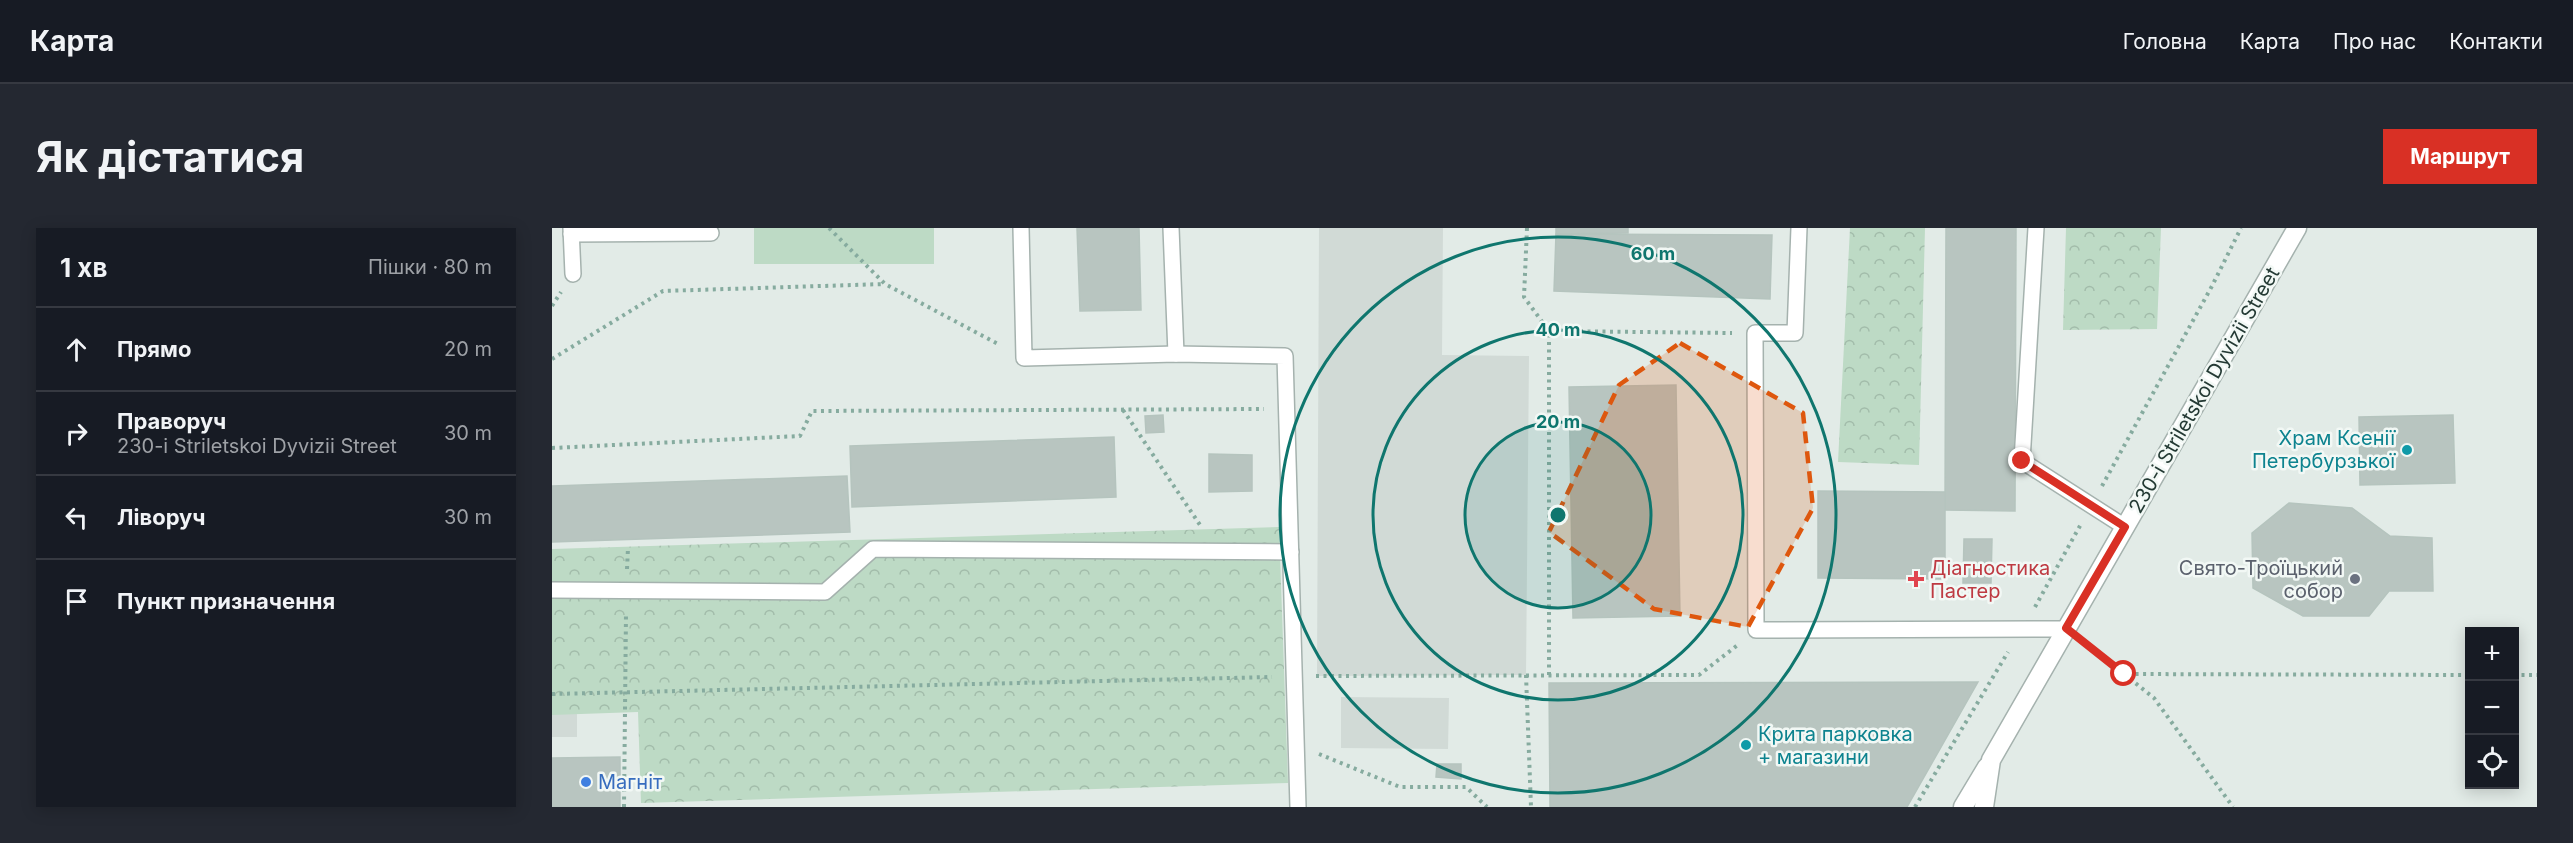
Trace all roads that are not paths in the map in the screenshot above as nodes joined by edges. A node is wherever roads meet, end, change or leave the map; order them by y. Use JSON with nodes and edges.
{"nodes":[{"id":1,"x":1021,"y":228,"type":"edge"},
{"id":2,"x":1171,"y":228,"type":"edge"},
{"id":3,"x":1799,"y":228,"type":"edge"},
{"id":4,"x":2036,"y":228,"type":"edge"},
{"id":5,"x":2297,"y":228,"type":"edge"},
{"id":6,"x":571,"y":231,"type":"edge"},
{"id":7,"x":711,"y":233,"type":"dead end"},
{"id":8,"x":573,"y":274,"type":"dead end"},
{"id":9,"x":1176,"y":354,"type":"junction"},
{"id":10,"x":2125,"y":527,"type":"junction"},
{"id":11,"x":1291,"y":552,"type":"junction"},
{"id":12,"x":552,"y":590,"type":"edge"},
{"id":13,"x":2066,"y":628,"type":"junction"},
{"id":14,"x":1990,"y":760,"type":"junction"},
{"id":15,"x":1298,"y":807,"type":"edge"},
{"id":16,"x":1963,"y":807,"type":"edge"},
{"id":17,"x":1984,"y":807,"type":"edge"}],
"edges":[{"from":1,"to":9,"type":"lane"},
{"from":2,"to":9,"type":"lane"},
{"from":3,"to":13,"type":"lane"},
{"from":4,"to":10,"type":"lane"},
{"from":5,"to":10,"type":"street","name":"230-i Striletskoi Dyvizii Street"},
{"from":6,"to":7,"type":"lane"},
{"from":6,"to":8,"type":"lane"},
{"from":9,"to":11,"type":"lane"},
{"from":10,"to":13,"type":"street","name":"230-i Striletskoi Dyvizii Street"},
{"from":11,"to":12,"type":"lane"},
{"from":11,"to":15,"type":"lane"},
{"from":13,"to":14,"type":"street","name":"230-i Striletskoi Dyvizii Street"},
{"from":14,"to":16,"type":"street"},
{"from":14,"to":17,"type":"street","name":"230-i Striletskoi Dyvizii Street"}]}
